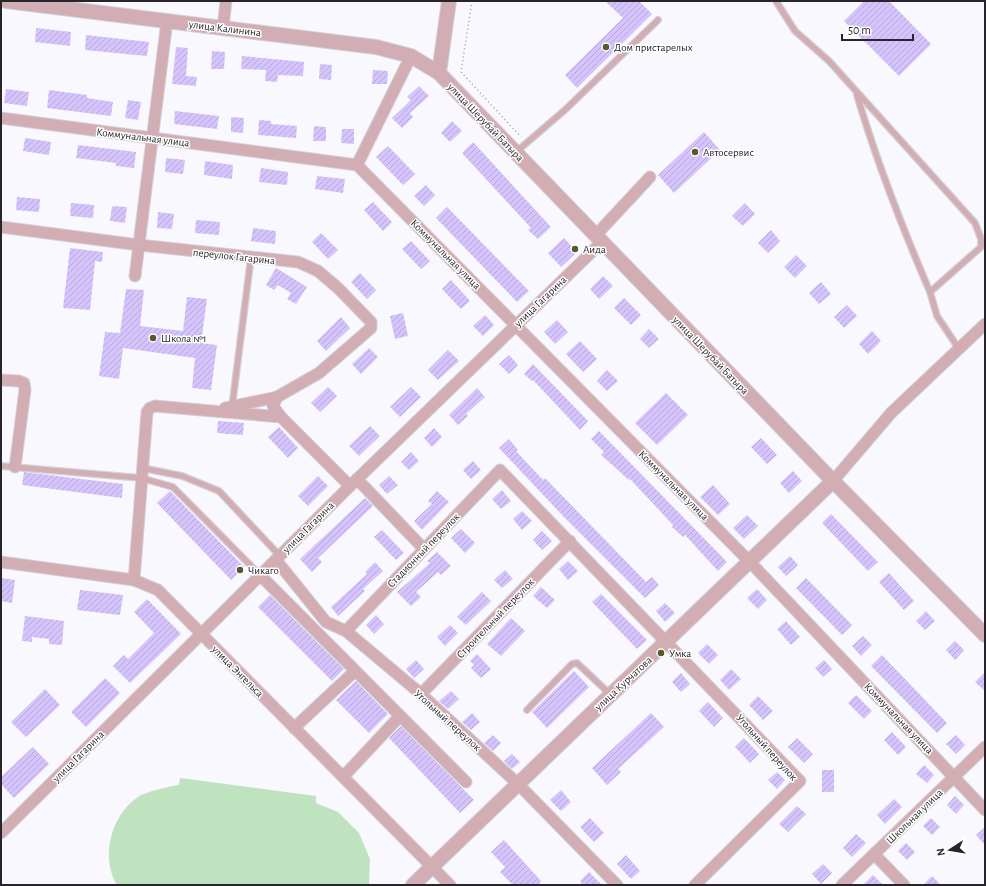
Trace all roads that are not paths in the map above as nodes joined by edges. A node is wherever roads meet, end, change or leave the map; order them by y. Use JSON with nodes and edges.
{"nodes":[{"id":1,"x":6,"y":1,"type":"edge"},
{"id":2,"x":226,"y":1,"type":"edge"},
{"id":3,"x":449,"y":1,"type":"edge"},
{"id":4,"x":776,"y":1,"type":"edge"},
{"id":5,"x":658,"y":20,"type":"dead end"},
{"id":6,"x":167,"y":21,"type":"junction"},
{"id":7,"x":223,"y":28,"type":"junction"},
{"id":8,"x":411,"y":56,"type":"junction"},
{"id":9,"x":439,"y":73,"type":"junction"},
{"id":10,"x":856,"y":94,"type":"junction"},
{"id":11,"x":1,"y":118,"type":"edge"},
{"id":12,"x":152,"y":138,"type":"junction"},
{"id":13,"x":516,"y":152,"type":"junction"},
{"id":14,"x":357,"y":164,"type":"junction"},
{"id":15,"x":650,"y":177,"type":"dead end"},
{"id":16,"x":1,"y":227,"type":"edge"},
{"id":17,"x":599,"y":238,"type":"junction"},
{"id":18,"x":139,"y":246,"type":"junction"},
{"id":19,"x":252,"y":257,"type":"junction"},
{"id":20,"x":135,"y":276,"type":"dead end"},
{"id":21,"x":930,"y":292,"type":"junction"},
{"id":22,"x":985,"y":324,"type":"edge"},
{"id":23,"x":515,"y":325,"type":"junction"},
{"id":24,"x":959,"y":349,"type":"junction"},
{"id":25,"x":1,"y":380,"type":"edge"},
{"id":26,"x":277,"y":396,"type":"junction"},
{"id":27,"x":232,"y":407,"type":"junction"},
{"id":28,"x":216,"y":410,"type":"junction"},
{"id":29,"x":281,"y":417,"type":"junction"},
{"id":30,"x":1,"y":466,"type":"edge"},
{"id":31,"x":15,"y":467,"type":"junction"},
{"id":32,"x":141,"y":473,"type":"junction"},
{"id":33,"x":833,"y":481,"type":"junction"},
{"id":34,"x":353,"y":482,"type":"junction"},
{"id":35,"x":570,"y":542,"type":"junction"},
{"id":36,"x":424,"y":549,"type":"junction"},
{"id":37,"x":278,"y":558,"type":"junction"},
{"id":38,"x":1,"y":562,"type":"edge"},
{"id":39,"x":750,"y":562,"type":"junction"},
{"id":40,"x":260,"y":575,"type":"junction"},
{"id":41,"x":134,"y":580,"type":"junction"},
{"id":42,"x":346,"y":631,"type":"junction"},
{"id":43,"x":201,"y":633,"type":"junction"},
{"id":44,"x":985,"y":635,"type":"edge"},
{"id":45,"x":668,"y":642,"type":"junction"},
{"id":46,"x":355,"y":671,"type":"junction"},
{"id":47,"x":421,"y":694,"type":"junction"},
{"id":48,"x":610,"y":694,"type":"junction"},
{"id":49,"x":527,"y":710,"type":"dead end"},
{"id":50,"x":400,"y":716,"type":"junction"},
{"id":51,"x":294,"y":728,"type":"junction"},
{"id":52,"x":985,"y":747,"type":"edge"},
{"id":53,"x":954,"y":776,"type":"junction"},
{"id":54,"x":343,"y":777,"type":"junction"},
{"id":55,"x":466,"y":782,"type":"dead end"},
{"id":56,"x":518,"y":784,"type":"junction"},
{"id":57,"x":985,"y":810,"type":"edge"},
{"id":58,"x":1,"y":833,"type":"edge"},
{"id":59,"x":874,"y":854,"type":"junction"},
{"id":60,"x":432,"y":866,"type":"junction"},
{"id":61,"x":412,"y":885,"type":"edge"},
{"id":62,"x":450,"y":885,"type":"edge"},
{"id":63,"x":617,"y":885,"type":"edge"},
{"id":64,"x":695,"y":885,"type":"edge"},
{"id":65,"x":842,"y":885,"type":"edge"},
{"id":66,"x":904,"y":885,"type":"edge"}],
"edges":[{"from":1,"to":6,"type":"street","name":"улица Калинина"},
{"from":2,"to":7,"type":"street"},
{"from":3,"to":9,"type":"street"},
{"from":4,"to":10,"type":"lane"},
{"from":5,"to":13,"type":"lane"},
{"from":6,"to":7,"type":"street","name":"улица Калинина"},
{"from":6,"to":12,"type":"street"},
{"from":7,"to":8,"type":"street","name":"улица Калинина"},
{"from":8,"to":9,"type":"street","name":"улица Калинина"},
{"from":8,"to":14,"type":"street"},
{"from":9,"to":13,"type":"street","name":"улица Шерубай Батыра"},
{"from":10,"to":21,"type":"lane"},
{"from":10,"to":21,"type":"lane"},
{"from":11,"to":12,"type":"street","name":"Коммунальная улица"},
{"from":12,"to":14,"type":"street","name":"Коммунальная улица"},
{"from":12,"to":18,"type":"street"},
{"from":13,"to":17,"type":"street","name":"улица Шерубай Батыра"},
{"from":14,"to":23,"type":"street","name":"Коммунальная улица"},
{"from":15,"to":17,"type":"street","name":"улица Гагарина"},
{"from":16,"to":18,"type":"street","name":"переулок Гагарина"},
{"from":17,"to":23,"type":"street","name":"улица Гагарина"},
{"from":17,"to":33,"type":"street","name":"улица Шерубай Батыра"},
{"from":18,"to":19,"type":"street","name":"переулок Гагарина"},
{"from":18,"to":20,"type":"street"},
{"from":19,"to":26,"type":"street","name":"переулок Гагарина"},
{"from":19,"to":27,"type":"lane"},
{"from":21,"to":24,"type":"lane"},
{"from":22,"to":24,"type":"street"},
{"from":23,"to":34,"type":"street","name":"улица Гагарина"},
{"from":23,"to":39,"type":"street","name":"Коммунальная улица"},
{"from":24,"to":33,"type":"street"},
{"from":25,"to":31,"type":"street"},
{"from":26,"to":27,"type":"street","name":"переулок Гагарина"},
{"from":26,"to":29,"type":"street"},
{"from":27,"to":28,"type":"street","name":"переулок Гагарина"},
{"from":28,"to":29,"type":"street"},
{"from":28,"to":32,"type":"street"},
{"from":29,"to":34,"type":"street"},
{"from":30,"to":31,"type":"lane"},
{"from":31,"to":32,"type":"lane"},
{"from":32,"to":37,"type":"lane"},
{"from":32,"to":40,"type":"lane"},
{"from":32,"to":41,"type":"street"},
{"from":33,"to":39,"type":"street","name":"улица Курчатова"},
{"from":33,"to":44,"type":"street","name":"улица Шерубай Батыра"},
{"from":34,"to":36,"type":"street"},
{"from":34,"to":37,"type":"street","name":"улица Гагарина"},
{"from":35,"to":36,"type":"street","name":"Стадионный переулок"},
{"from":35,"to":45,"type":"street"},
{"from":35,"to":47,"type":"street","name":"Строительный переулок"},
{"from":36,"to":42,"type":"street","name":"Стадионный переулок"},
{"from":37,"to":40,"type":"street","name":"улица Гагарина"},
{"from":37,"to":42,"type":"street","name":"Угольный переулок"},
{"from":38,"to":41,"type":"street","name":"улица Энгельса"},
{"from":39,"to":45,"type":"street","name":"улица Курчатова"},
{"from":39,"to":53,"type":"street","name":"Коммунальная улица"},
{"from":40,"to":43,"type":"street","name":"улица Гагарина"},
{"from":40,"to":46,"type":"street"},
{"from":41,"to":43,"type":"street","name":"улица Энгельса"},
{"from":42,"to":47,"type":"street","name":"Угольный переулок"},
{"from":43,"to":51,"type":"street","name":"улица Энгельса"},
{"from":43,"to":58,"type":"street","name":"улица Гагарина"},
{"from":45,"to":48,"type":"street","name":"улица Курчатова"},
{"from":45,"to":64,"type":"street","name":"Угольный переулок"},
{"from":46,"to":50,"type":"street"},
{"from":46,"to":51,"type":"street"},
{"from":47,"to":56,"type":"street","name":"Угольный переулок"},
{"from":48,"to":49,"type":"lane"},
{"from":48,"to":56,"type":"street","name":"улица Курчатова"},
{"from":50,"to":54,"type":"street"},
{"from":50,"to":55,"type":"street"},
{"from":51,"to":54,"type":"street","name":"улица Энгельса"},
{"from":52,"to":53,"type":"street","name":"Школьная улица"},
{"from":53,"to":57,"type":"street","name":"Коммунальная улица"},
{"from":53,"to":59,"type":"street","name":"Школьная улица"},
{"from":54,"to":60,"type":"street","name":"улица Энгельса"},
{"from":56,"to":60,"type":"street","name":"улица Курчатова"},
{"from":56,"to":63,"type":"street","name":"Угольный переулок"},
{"from":59,"to":65,"type":"street","name":"Школьная улица"},
{"from":59,"to":66,"type":"street"},
{"from":60,"to":61,"type":"street","name":"улица Курчатова"},
{"from":60,"to":62,"type":"street","name":"улица Энгельса"}]}
